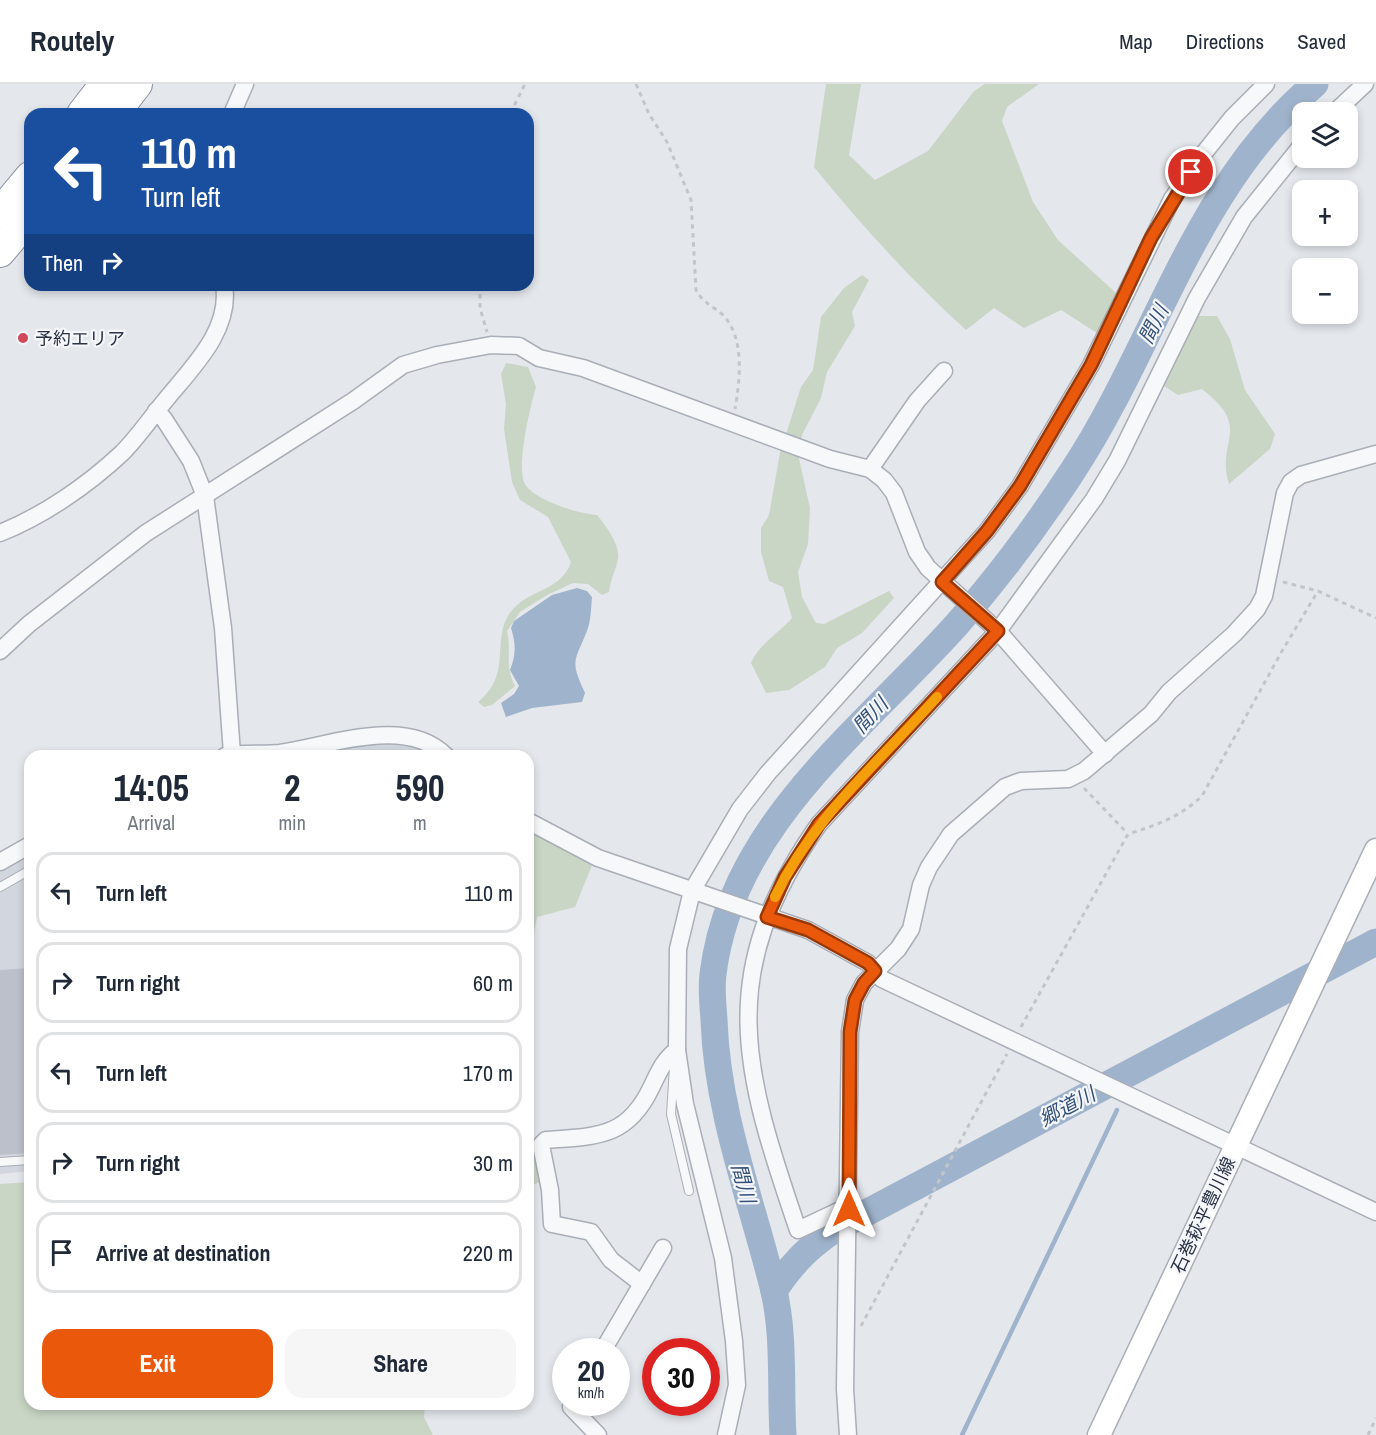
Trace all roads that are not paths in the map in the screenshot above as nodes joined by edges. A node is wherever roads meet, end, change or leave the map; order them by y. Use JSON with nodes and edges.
{"nodes":[{"id":1,"x":105,"y":84,"type":"edge"},
{"id":2,"x":137,"y":84,"type":"edge"},
{"id":3,"x":245,"y":84,"type":"edge"},
{"id":4,"x":1266,"y":84,"type":"edge"},
{"id":5,"x":1365,"y":84,"type":"edge"},
{"id":6,"x":1346,"y":102,"type":"edge"},
{"id":7,"x":87,"y":108,"type":"edge"},
{"id":8,"x":119,"y":108,"type":"edge"},
{"id":9,"x":235,"y":108,"type":"edge"},
{"id":10,"x":1292,"y":158,"type":"edge"},
{"id":11,"x":24,"y":184,"type":"edge"},
{"id":12,"x":0,"y":213,"type":"edge"},
{"id":13,"x":24,"y":223,"type":"edge"},
{"id":14,"x":0,"y":252,"type":"edge"},
{"id":15,"x":225,"y":291,"type":"edge"},
{"id":16,"x":944,"y":371,"type":"dead end"},
{"id":17,"x":156,"y":411,"type":"junction"},
{"id":18,"x":1376,"y":454,"type":"edge"},
{"id":19,"x":870,"y":469,"type":"junction"},
{"id":20,"x":205,"y":496,"type":"junction"},
{"id":21,"x":0,"y":534,"type":"edge"},
{"id":22,"x":944,"y":584,"type":"junction"},
{"id":23,"x":996,"y":629,"type":"junction"},
{"id":24,"x":0,"y":651,"type":"edge"},
{"id":25,"x":228,"y":750,"type":"edge"},
{"id":26,"x":320,"y":750,"type":"edge"},
{"id":27,"x":440,"y":750,"type":"edge"},
{"id":28,"x":1105,"y":754,"type":"junction"},
{"id":29,"x":534,"y":824,"type":"edge"},
{"id":30,"x":24,"y":848,"type":"edge"},
{"id":31,"x":1376,"y":850,"type":"edge"},
{"id":32,"x":0,"y":862,"type":"edge"},
{"id":33,"x":24,"y":873,"type":"edge"},
{"id":34,"x":0,"y":887,"type":"edge"},
{"id":35,"x":695,"y":892,"type":"junction"},
{"id":36,"x":764,"y":916,"type":"junction"},
{"id":37,"x":875,"y":971,"type":"junction"},
{"id":38,"x":673,"y":1053,"type":"junction"},
{"id":39,"x":1236,"y":1146,"type":"junction"},
{"id":40,"x":24,"y":1160,"type":"edge"},
{"id":41,"x":0,"y":1162,"type":"edge"},
{"id":42,"x":688,"y":1191,"type":"dead end"},
{"id":43,"x":849,"y":1207,"type":"junction"},
{"id":44,"x":1376,"y":1212,"type":"edge"},
{"id":45,"x":663,"y":1248,"type":"dead end"},
{"id":46,"x":642,"y":1284,"type":"junction"},
{"id":47,"x":610,"y":1338,"type":"edge"},
{"id":48,"x":577,"y":1416,"type":"edge"},
{"id":49,"x":598,"y":1435,"type":"edge"},
{"id":50,"x":726,"y":1435,"type":"edge"},
{"id":51,"x":848,"y":1435,"type":"edge"},
{"id":52,"x":1099,"y":1435,"type":"edge"}],
"edges":[{"from":1,"to":7,"type":"highway"},
{"from":2,"to":8,"type":"highway"},
{"from":3,"to":9,"type":"street"},
{"from":4,"to":22,"type":"street"},
{"from":5,"to":6,"type":"street"},
{"from":10,"to":23,"type":"street"},
{"from":11,"to":12,"type":"highway"},
{"from":13,"to":14,"type":"highway"},
{"from":15,"to":17,"type":"street"},
{"from":16,"to":19,"type":"street"},
{"from":17,"to":20,"type":"street"},
{"from":17,"to":21,"type":"street"},
{"from":18,"to":28,"type":"street"},
{"from":19,"to":20,"type":"street"},
{"from":19,"to":22,"type":"street"},
{"from":20,"to":24,"type":"street"},
{"from":20,"to":25,"type":"street"},
{"from":22,"to":23,"type":"street"},
{"from":22,"to":35,"type":"street"},
{"from":23,"to":28,"type":"street"},
{"from":23,"to":36,"type":"street"},
{"from":26,"to":27,"type":"street"},
{"from":28,"to":37,"type":"street"},
{"from":29,"to":35,"type":"street"},
{"from":30,"to":32,"type":"street"},
{"from":31,"to":39,"type":"main road","name":"石巻萩平豊川線"},
{"from":33,"to":34,"type":"lane"},
{"from":35,"to":36,"type":"street"},
{"from":35,"to":38,"type":"street"},
{"from":36,"to":37,"type":"street"},
{"from":36,"to":43,"type":"street"},
{"from":37,"to":39,"type":"street"},
{"from":37,"to":43,"type":"street"},
{"from":38,"to":42,"type":"lane"},
{"from":38,"to":46,"type":"street"},
{"from":38,"to":50,"type":"street"},
{"from":39,"to":44,"type":"street"},
{"from":39,"to":52,"type":"main road","name":"石巻萩平豊川線"},
{"from":40,"to":41,"type":"lane"},
{"from":43,"to":51,"type":"street"},
{"from":45,"to":46,"type":"street"},
{"from":46,"to":47,"type":"street"},
{"from":48,"to":49,"type":"street"}]}
